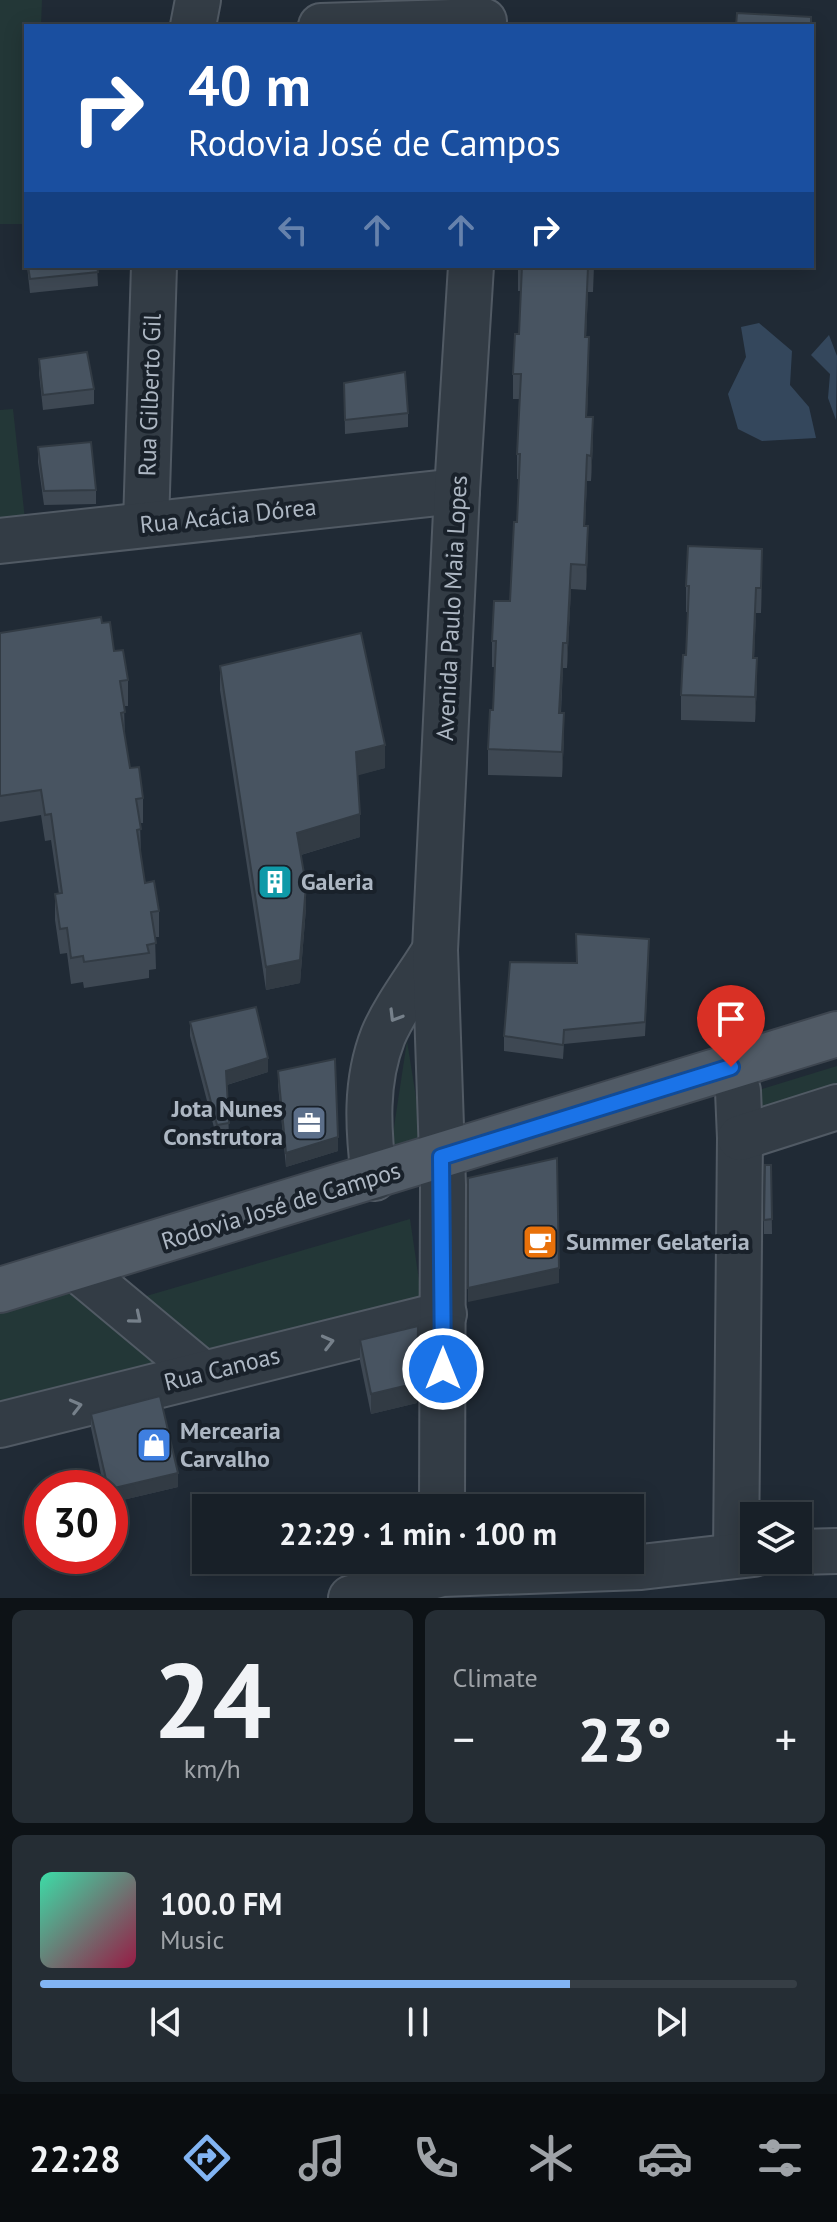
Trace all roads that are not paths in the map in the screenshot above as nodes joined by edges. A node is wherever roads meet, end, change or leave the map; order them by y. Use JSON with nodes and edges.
{"nodes":[{"id":1,"x":198,"y":0,"type":"edge"},
{"id":2,"x":484,"y":16,"type":"edge"},
{"id":3,"x":193,"y":24,"type":"edge"},
{"id":4,"x":354,"y":24,"type":"edge"},
{"id":5,"x":154,"y":268,"type":"edge"},
{"id":6,"x":471,"y":268,"type":"edge"},
{"id":7,"x":457,"y":491,"type":"junction"},
{"id":8,"x":146,"y":524,"type":"junction"},
{"id":9,"x":0,"y":541,"type":"edge"},
{"id":10,"x":435,"y":950,"type":"junction"},
{"id":11,"x":837,"y":1034,"type":"edge"},
{"id":12,"x":731,"y":1067,"type":"junction"},
{"id":13,"x":837,"y":1107,"type":"edge"},
{"id":14,"x":740,"y":1138,"type":"junction"},
{"id":15,"x":441,"y":1157,"type":"junction"},
{"id":16,"x":374,"y":1178,"type":"junction"},
{"id":17,"x":76,"y":1268,"type":"junction"},
{"id":18,"x":0,"y":1290,"type":"edge"},
{"id":19,"x":444,"y":1314,"type":"junction"},
{"id":20,"x":202,"y":1373,"type":"junction"},
{"id":21,"x":0,"y":1425,"type":"edge"},
{"id":22,"x":442,"y":1494,"type":"edge"},
{"id":23,"x":744,"y":1502,"type":"edge"},
{"id":24,"x":837,"y":1551,"type":"edge"},
{"id":25,"x":812,"y":1552,"type":"edge"},
{"id":26,"x":740,"y":1555,"type":"edge"},
{"id":27,"x":421,"y":1574,"type":"edge"},
{"id":28,"x":535,"y":1574,"type":"edge"},
{"id":29,"x":641,"y":1582,"type":"edge"},
{"id":30,"x":351,"y":1598,"type":"edge"}],
"edges":[{"from":1,"to":3,"type":"street"},
{"from":2,"to":4,"type":"street"},
{"from":5,"to":8,"type":"street","name":"Rua Gilberto Gil"},
{"from":6,"to":7,"type":"street","name":"Avenida Paulo Maia Lopes"},
{"from":7,"to":8,"type":"street","name":"Rua Acácia Dórea"},
{"from":7,"to":10,"type":"street","name":"Avenida Paulo Maia Lopes"},
{"from":8,"to":9,"type":"street","name":"Rua Acácia Dórea"},
{"from":10,"to":15,"type":"street","name":"Avenida Paulo Maia Lopes"},
{"from":10,"to":16,"type":"street","name":"Avenida Paulo Maia Lopes","one_way":true},
{"from":11,"to":12,"type":"main road","name":"Rodovia José de Campos"},
{"from":12,"to":14,"type":"street"},
{"from":12,"to":15,"type":"main road","name":"Rodovia José de Campos"},
{"from":13,"to":14,"type":"street"},
{"from":14,"to":23,"type":"street"},
{"from":15,"to":16,"type":"main road","name":"Rodovia José de Campos"},
{"from":15,"to":19,"type":"street","name":"Avenida Paulo Maia Lopes"},
{"from":16,"to":17,"type":"main road","name":"Rodovia José de Campos"},
{"from":17,"to":18,"type":"main road","name":"Rodovia José de Campos"},
{"from":17,"to":20,"type":"street","one_way":true},
{"from":20,"to":19,"type":"street","name":"Rua Canoas","one_way":true},
{"from":19,"to":22,"type":"street","name":"Avenida Paulo Maia Lopes"},
{"from":21,"to":20,"type":"street","name":"Rua Canoas","one_way":true},
{"from":24,"to":25,"type":"street"},
{"from":26,"to":29,"type":"street"},
{"from":27,"to":30,"type":"street"},
{"from":28,"to":29,"type":"street"}]}
